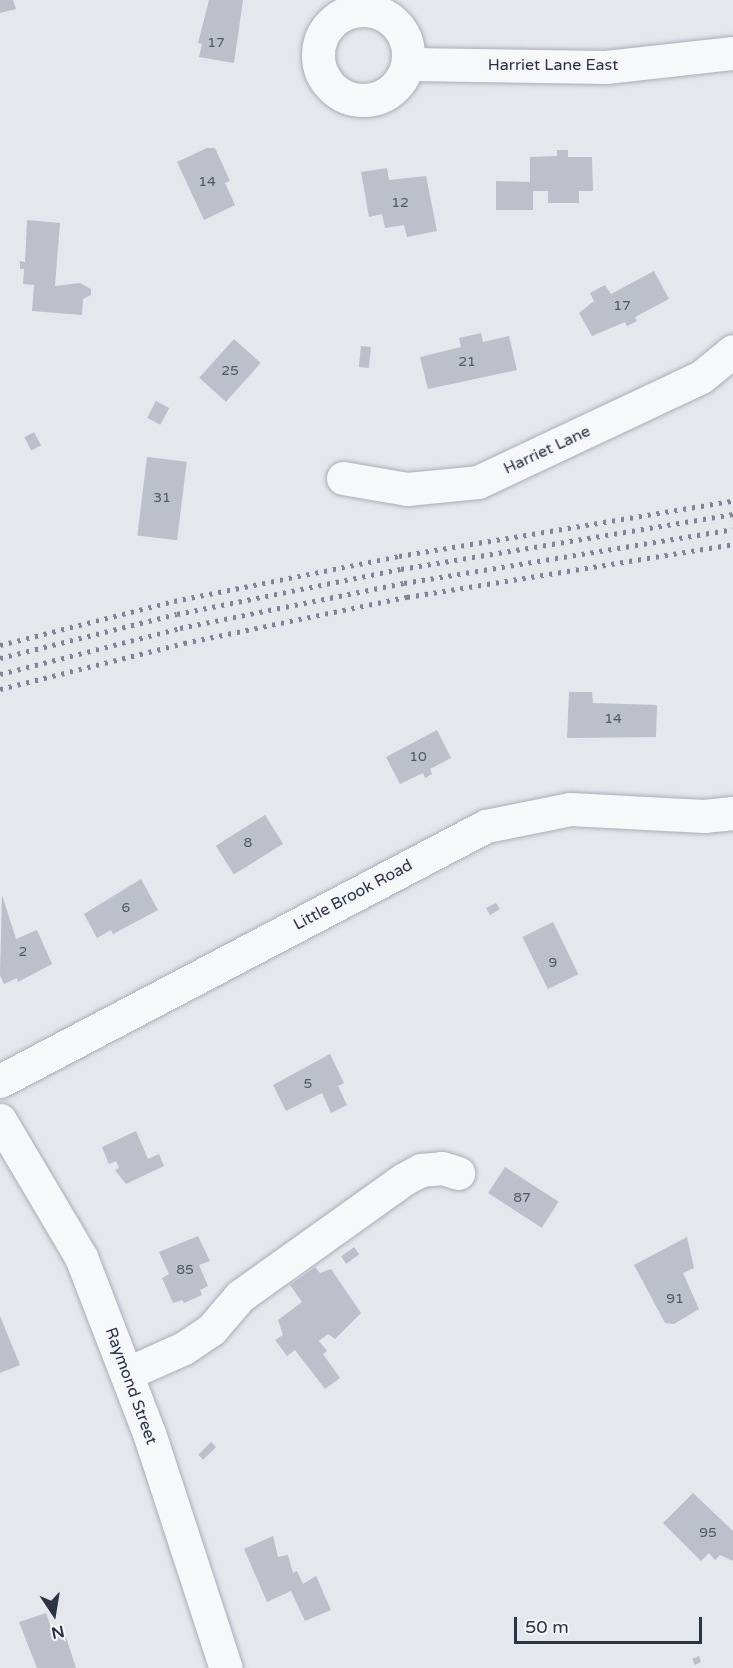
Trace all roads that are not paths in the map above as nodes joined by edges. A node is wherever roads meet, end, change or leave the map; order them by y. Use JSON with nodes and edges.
{"nodes":[{"id":1,"x":733,"y":53,"type":"edge"},
{"id":2,"x":409,"y":64,"type":"dead end"},
{"id":3,"x":733,"y":351,"type":"edge"},
{"id":4,"x":344,"y":478,"type":"dead end"},
{"id":5,"x":733,"y":813,"type":"edge"},
{"id":6,"x":0,"y":1081,"type":"edge"},
{"id":7,"x":0,"y":1120,"type":"edge"},
{"id":8,"x":458,"y":1173,"type":"dead end"},
{"id":9,"x":128,"y":1373,"type":"junction"},
{"id":10,"x":226,"y":1668,"type":"edge"}],
"edges":[{"from":1,"to":2,"type":"street","name":"Harriet Lane East"},
{"from":3,"to":4,"type":"street","name":"Harriet Lane"},
{"from":5,"to":6,"type":"street","name":"Little Brook Road"},
{"from":7,"to":9,"type":"street","name":"Raymond Street"},
{"from":8,"to":9,"type":"street"},
{"from":9,"to":10,"type":"street","name":"Raymond Street"}]}
